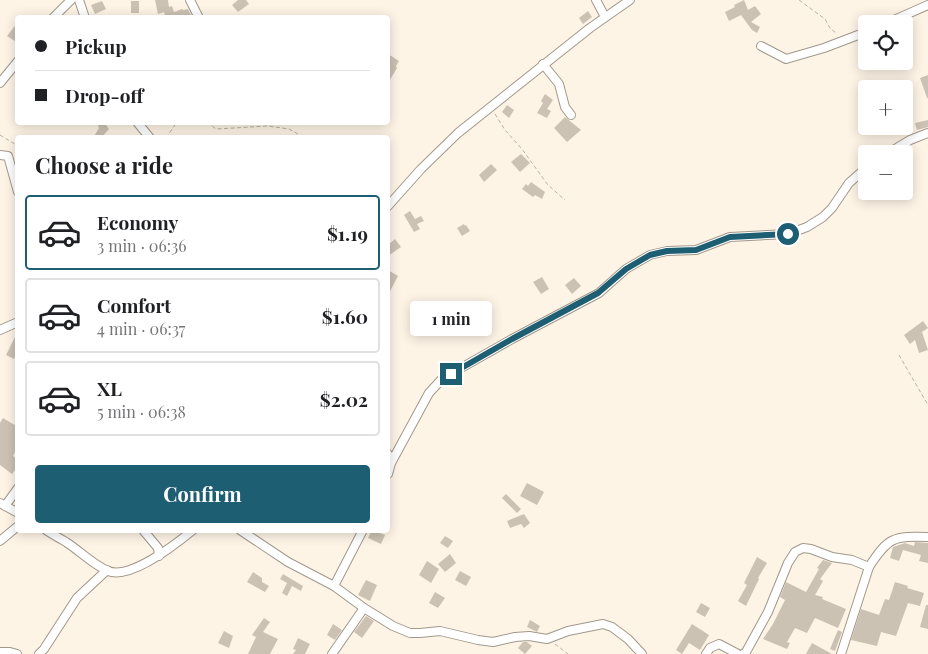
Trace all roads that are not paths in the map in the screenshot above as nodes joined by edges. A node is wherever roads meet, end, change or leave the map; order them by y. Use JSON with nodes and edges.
{"nodes":[{"id":1,"x":71,"y":0,"type":"edge"},
{"id":2,"x":78,"y":0,"type":"edge"},
{"id":3,"x":190,"y":0,"type":"edge"},
{"id":4,"x":596,"y":0,"type":"edge"},
{"id":5,"x":630,"y":0,"type":"edge"},
{"id":6,"x":928,"y":6,"type":"edge"},
{"id":7,"x":56,"y":15,"type":"edge"},
{"id":8,"x":84,"y":15,"type":"edge"},
{"id":9,"x":197,"y":15,"type":"edge"},
{"id":10,"x":906,"y":15,"type":"edge"},
{"id":11,"x":605,"y":17,"type":"junction"},
{"id":12,"x":858,"y":35,"type":"edge"},
{"id":13,"x":762,"y":46,"type":"dead end"},
{"id":14,"x":543,"y":64,"type":"junction"},
{"id":15,"x":15,"y":65,"type":"edge"},
{"id":16,"x":0,"y":84,"type":"edge"},
{"id":17,"x":571,"y":115,"type":"dead end"},
{"id":18,"x":139,"y":125,"type":"edge"},
{"id":19,"x":928,"y":132,"type":"edge"},
{"id":20,"x":147,"y":135,"type":"edge"},
{"id":21,"x":902,"y":145,"type":"edge"},
{"id":22,"x":0,"y":155,"type":"edge"},
{"id":23,"x":858,"y":175,"type":"edge"},
{"id":24,"x":15,"y":181,"type":"edge"},
{"id":25,"x":390,"y":204,"type":"edge"},
{"id":26,"x":15,"y":323,"type":"edge"},
{"id":27,"x":0,"y":330,"type":"edge"},
{"id":28,"x":390,"y":460,"type":"edge"},
{"id":29,"x":391,"y":463,"type":"junction"},
{"id":30,"x":390,"y":467,"type":"edge"},
{"id":31,"x":15,"y":491,"type":"edge"},
{"id":32,"x":3,"y":504,"type":"edge"},
{"id":33,"x":15,"y":511,"type":"edge"},
{"id":34,"x":15,"y":528,"type":"edge"},
{"id":35,"x":51,"y":533,"type":"edge"},
{"id":36,"x":146,"y":533,"type":"edge"},
{"id":37,"x":189,"y":533,"type":"edge"},
{"id":38,"x":244,"y":533,"type":"edge"},
{"id":39,"x":361,"y":533,"type":"edge"},
{"id":40,"x":928,"y":537,"type":"edge"},
{"id":41,"x":0,"y":541,"type":"edge"},
{"id":42,"x":159,"y":556,"type":"junction"},
{"id":43,"x":869,"y":567,"type":"junction"},
{"id":44,"x":107,"y":570,"type":"junction"},
{"id":45,"x":334,"y":586,"type":"junction"},
{"id":46,"x":364,"y":608,"type":"junction"},
{"id":47,"x":0,"y":652,"type":"edge"},
{"id":48,"x":18,"y":654,"type":"edge"},
{"id":49,"x":39,"y":654,"type":"edge"},
{"id":50,"x":332,"y":654,"type":"edge"},
{"id":51,"x":642,"y":654,"type":"edge"},
{"id":52,"x":706,"y":654,"type":"edge"},
{"id":53,"x":738,"y":654,"type":"edge"},
{"id":54,"x":743,"y":654,"type":"edge"},
{"id":55,"x":842,"y":654,"type":"edge"}],
"edges":[{"from":1,"to":7,"type":"street"},
{"from":2,"to":8,"type":"street"},
{"from":3,"to":9,"type":"street"},
{"from":4,"to":11,"type":"street"},
{"from":5,"to":11,"type":"street"},
{"from":6,"to":10,"type":"street"},
{"from":11,"to":14,"type":"street"},
{"from":12,"to":13,"type":"street"},
{"from":14,"to":17,"type":"street"},
{"from":14,"to":25,"type":"street"},
{"from":15,"to":16,"type":"street"},
{"from":18,"to":20,"type":"street"},
{"from":19,"to":21,"type":"street"},
{"from":22,"to":24,"type":"street"},
{"from":23,"to":29,"type":"street"},
{"from":26,"to":27,"type":"street"},
{"from":28,"to":29,"type":"street"},
{"from":29,"to":30,"type":"street"},
{"from":31,"to":32,"type":"street"},
{"from":32,"to":33,"type":"street"},
{"from":34,"to":41,"type":"street"},
{"from":35,"to":44,"type":"street"},
{"from":36,"to":42,"type":"street"},
{"from":37,"to":42,"type":"street"},
{"from":38,"to":45,"type":"street"},
{"from":39,"to":45,"type":"street"},
{"from":40,"to":43,"type":"street"},
{"from":42,"to":44,"type":"street"},
{"from":43,"to":54,"type":"street"},
{"from":43,"to":55,"type":"street"},
{"from":44,"to":49,"type":"street"},
{"from":45,"to":46,"type":"street"},
{"from":46,"to":50,"type":"street"},
{"from":46,"to":51,"type":"street"},
{"from":47,"to":48,"type":"street"},
{"from":52,"to":53,"type":"street"}]}
